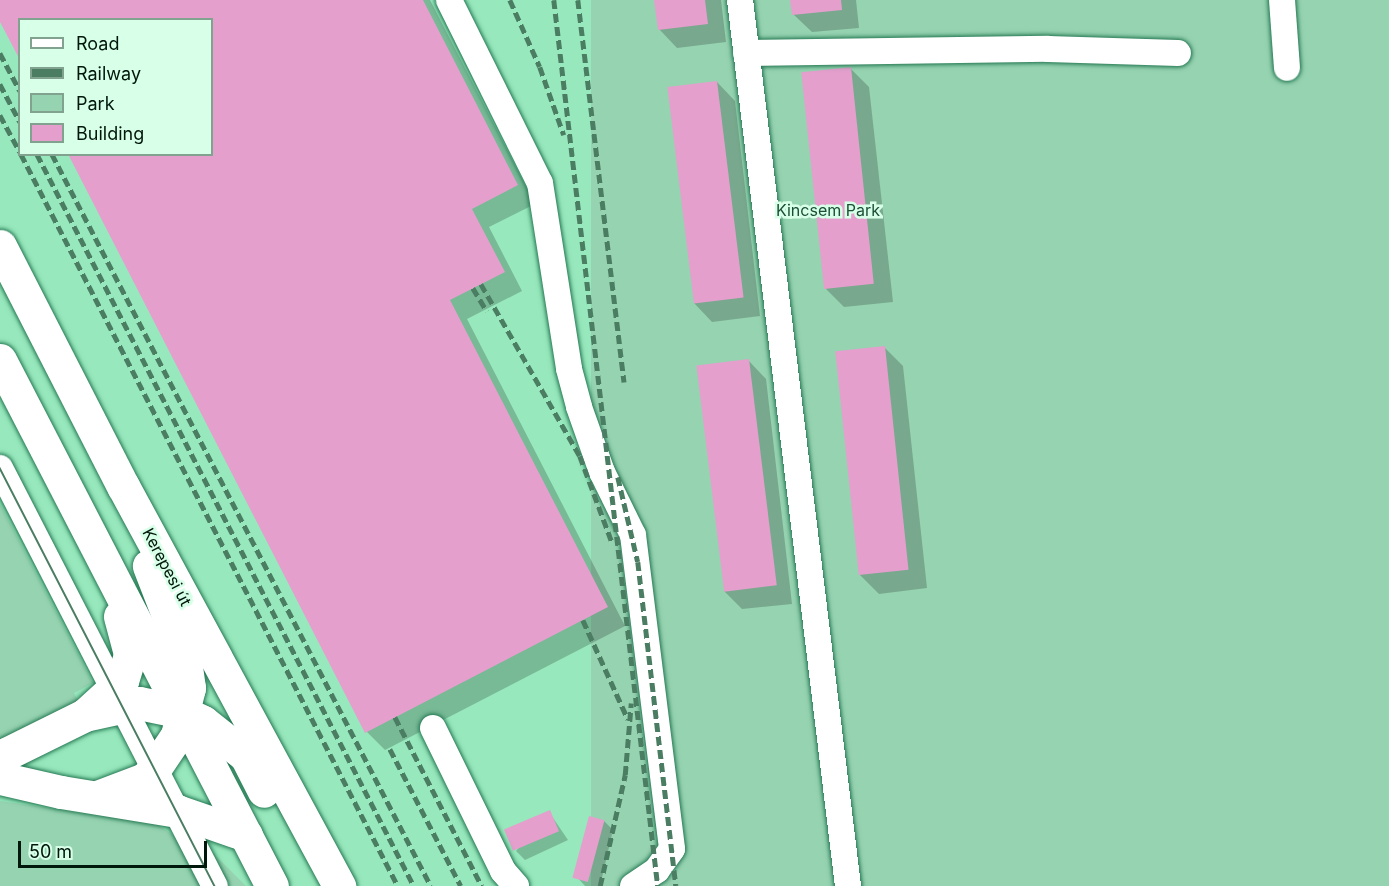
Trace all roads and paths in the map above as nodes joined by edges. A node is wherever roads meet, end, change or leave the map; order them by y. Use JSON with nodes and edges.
{"nodes":[{"id":1,"x":448,"y":0,"type":"edge"},
{"id":2,"x":740,"y":0,"type":"edge"},
{"id":3,"x":1282,"y":0,"type":"edge"},
{"id":4,"x":746,"y":53,"type":"junction"},
{"id":5,"x":1178,"y":53,"type":"dead end"},
{"id":6,"x":1287,"y":68,"type":"dead end"},
{"id":7,"x":0,"y":246,"type":"edge"},
{"id":8,"x":0,"y":360,"type":"edge"},
{"id":9,"x":0,"y":468,"type":"edge"},
{"id":10,"x":123,"y":486,"type":"junction"},
{"id":11,"x":114,"y":581,"type":"junction"},
{"id":12,"x":119,"y":698,"type":"junction"},
{"id":13,"x":182,"y":711,"type":"junction"},
{"id":14,"x":433,"y":728,"type":"dead end"},
{"id":15,"x":0,"y":761,"type":"edge"},
{"id":16,"x":155,"y":768,"type":"junction"},
{"id":17,"x":0,"y":778,"type":"edge"},
{"id":18,"x":100,"y":796,"type":"junction"},
{"id":19,"x":177,"y":811,"type":"junction"},
{"id":20,"x":246,"y":835,"type":"junction"},
{"id":21,"x":215,"y":886,"type":"edge"},
{"id":22,"x":272,"y":886,"type":"edge"},
{"id":23,"x":339,"y":886,"type":"edge"},
{"id":24,"x":516,"y":886,"type":"edge"},
{"id":25,"x":633,"y":886,"type":"edge"},
{"id":26,"x":848,"y":886,"type":"edge"}],
"edges":[{"from":1,"to":25,"type":"lane"},
{"from":2,"to":4,"type":"lane"},
{"from":3,"to":6,"type":"lane"},
{"from":4,"to":5,"type":"lane"},
{"from":4,"to":26,"type":"lane"},
{"from":7,"to":10,"type":"main road","name":"Kerepesi út"},
{"from":8,"to":11,"type":"main road"},
{"from":9,"to":12,"type":"lane"},
{"from":10,"to":13,"type":"main road"},
{"from":10,"to":23,"type":"main road","name":"Kerepesi út"},
{"from":11,"to":12,"type":"main road"},
{"from":11,"to":13,"type":"main road"},
{"from":12,"to":13,"type":"main road"},
{"from":12,"to":15,"type":"main road"},
{"from":12,"to":16,"type":"lane"},
{"from":13,"to":16,"type":"main road"},
{"from":13,"to":20,"type":"main road"},
{"from":13,"to":23,"type":"main road"},
{"from":14,"to":24,"type":"lane"},
{"from":16,"to":18,"type":"main road"},
{"from":16,"to":19,"type":"lane"},
{"from":17,"to":18,"type":"main road"},
{"from":18,"to":19,"type":"main road"},
{"from":19,"to":20,"type":"main road"},
{"from":19,"to":21,"type":"lane"},
{"from":20,"to":22,"type":"main road"}]}
